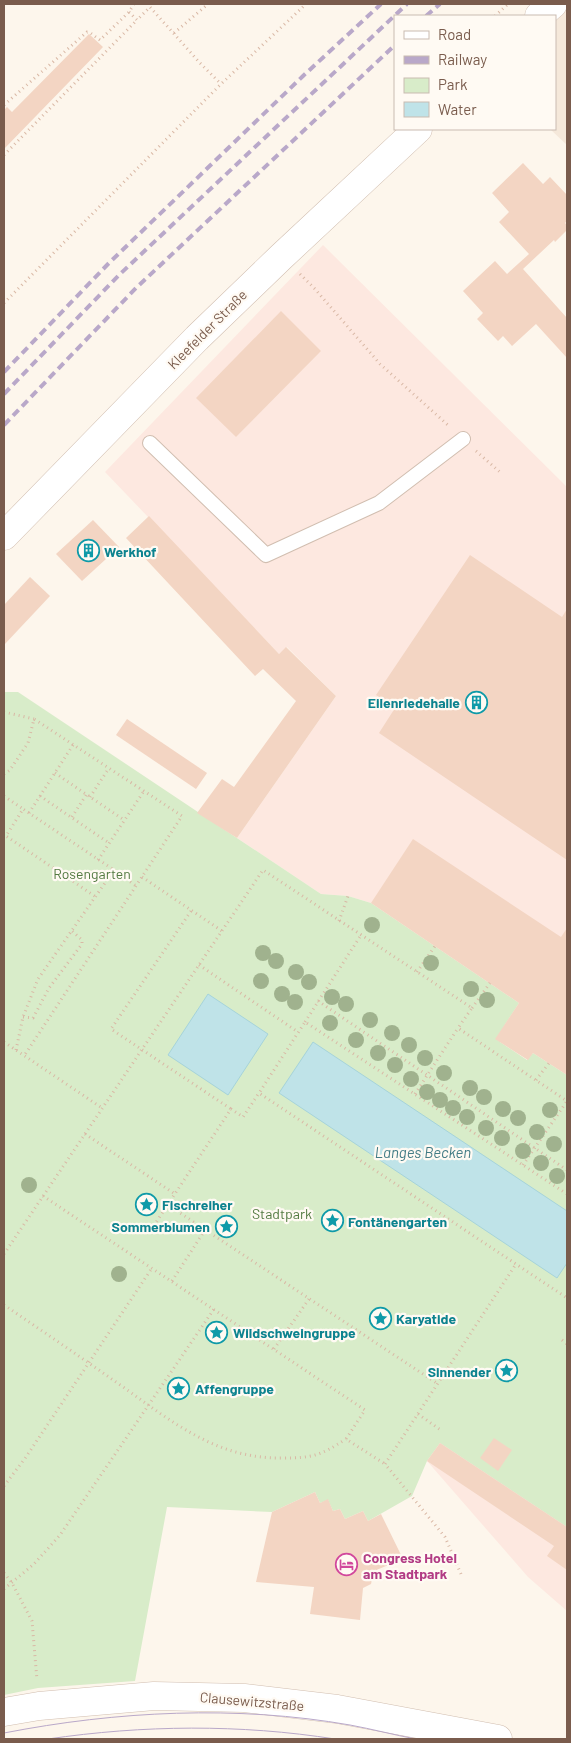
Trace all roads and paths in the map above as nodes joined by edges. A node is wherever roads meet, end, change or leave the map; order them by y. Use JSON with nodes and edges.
{"nodes":[{"id":1,"x":134,"y":4,"type":"edge"},
{"id":2,"x":208,"y":4,"type":"edge"},
{"id":3,"x":306,"y":4,"type":"edge"},
{"id":4,"x":508,"y":4,"type":"edge"},
{"id":5,"x":553,"y":4,"type":"edge"},
{"id":6,"x":129,"y":12,"type":"junction"},
{"id":7,"x":496,"y":15,"type":"edge"},
{"id":8,"x":540,"y":15,"type":"edge"},
{"id":9,"x":137,"y":20,"type":"junction"},
{"id":10,"x":174,"y":33,"type":"junction"},
{"id":11,"x":221,"y":84,"type":"junction"},
{"id":12,"x":4,"y":105,"type":"edge"},
{"id":13,"x":417,"y":130,"type":"edge"},
{"id":14,"x":4,"y":155,"type":"edge"},
{"id":15,"x":281,"y":256,"type":"junction"},
{"id":16,"x":4,"y":303,"type":"edge"},
{"id":17,"x":463,"y":439,"type":"junction"},
{"id":18,"x":150,"y":443,"type":"dead end"},
{"id":19,"x":501,"y":473,"type":"dead end"},
{"id":20,"x":4,"y":536,"type":"edge"},
{"id":21,"x":4,"y":712,"type":"edge"},
{"id":22,"x":34,"y":719,"type":"junction"},
{"id":23,"x":73,"y":744,"type":"junction"},
{"id":24,"x":109,"y":768,"type":"junction"},
{"id":25,"x":4,"y":774,"type":"edge"},
{"id":26,"x":55,"y":774,"type":"junction"},
{"id":27,"x":144,"y":791,"type":"junction"},
{"id":28,"x":4,"y":796,"type":"edge"},
{"id":29,"x":40,"y":796,"type":"junction"},
{"id":30,"x":88,"y":796,"type":"junction"},
{"id":31,"x":23,"y":810,"type":"junction"},
{"id":32,"x":28,"y":813,"type":"junction"},
{"id":33,"x":72,"y":817,"type":"junction"},
{"id":34,"x":124,"y":820,"type":"junction"},
{"id":35,"x":5,"y":836,"type":"edge"},
{"id":36,"x":110,"y":843,"type":"junction"},
{"id":37,"x":98,"y":860,"type":"junction"},
{"id":38,"x":114,"y":870,"type":"junction"},
{"id":39,"x":142,"y":877,"type":"junction"},
{"id":40,"x":136,"y":886,"type":"junction"},
{"id":41,"x":348,"y":896,"type":"dead end"},
{"id":42,"x":96,"y":897,"type":"junction"},
{"id":43,"x":191,"y":911,"type":"junction"},
{"id":44,"x":339,"y":921,"type":"junction"},
{"id":45,"x":72,"y":931,"type":"junction"},
{"id":46,"x":222,"y":931,"type":"junction"},
{"id":47,"x":361,"y":935,"type":"junction"},
{"id":48,"x":435,"y":946,"type":"dead end"},
{"id":49,"x":199,"y":965,"type":"junction"},
{"id":50,"x":417,"y":972,"type":"junction"},
{"id":51,"x":490,"y":983,"type":"dead end"},
{"id":52,"x":318,"y":1001,"type":"junction"},
{"id":53,"x":472,"y":1008,"type":"junction"},
{"id":54,"x":23,"y":1017,"type":"junction"},
{"id":55,"x":305,"y":1022,"type":"junction"},
{"id":56,"x":458,"y":1028,"type":"junction"},
{"id":57,"x":298,"y":1032,"type":"junction"},
{"id":58,"x":4,"y":1042,"type":"edge"},
{"id":59,"x":16,"y":1050,"type":"junction"},
{"id":60,"x":142,"y":1050,"type":"junction"},
{"id":61,"x":24,"y":1056,"type":"junction"},
{"id":62,"x":549,"y":1063,"type":"dead end"},
{"id":63,"x":427,"y":1075,"type":"junction"},
{"id":64,"x":536,"y":1080,"type":"junction"},
{"id":65,"x":259,"y":1092,"type":"junction"},
{"id":66,"x":415,"y":1094,"type":"junction"},
{"id":67,"x":567,"y":1101,"type":"edge"},
{"id":68,"x":102,"y":1108,"type":"junction"},
{"id":69,"x":231,"y":1109,"type":"junction"},
{"id":70,"x":85,"y":1134,"type":"junction"},
{"id":71,"x":535,"y":1148,"type":"junction"},
{"id":72,"x":523,"y":1165,"type":"junction"},
{"id":73,"x":567,"y":1170,"type":"edge"},
{"id":74,"x":175,"y":1194,"type":"junction"},
{"id":75,"x":567,"y":1194,"type":"edge"},
{"id":76,"x":43,"y":1196,"type":"junction"},
{"id":77,"x":168,"y":1205,"type":"junction"},
{"id":78,"x":151,"y":1230,"type":"dead end"},
{"id":79,"x":205,"y":1230,"type":"junction"},
{"id":80,"x":4,"y":1254,"type":"edge"},
{"id":81,"x":516,"y":1264,"type":"junction"},
{"id":82,"x":152,"y":1268,"type":"junction"},
{"id":83,"x":172,"y":1281,"type":"junction"},
{"id":84,"x":567,"y":1298,"type":"edge"},
{"id":85,"x":309,"y":1299,"type":"junction"},
{"id":86,"x":4,"y":1305,"type":"edge"},
{"id":87,"x":214,"y":1309,"type":"junction"},
{"id":88,"x":562,"y":1340,"type":"dead end"},
{"id":89,"x":567,"y":1344,"type":"edge"},
{"id":90,"x":274,"y":1349,"type":"junction"},
{"id":91,"x":89,"y":1363,"type":"junction"},
{"id":92,"x":438,"y":1384,"type":"junction"},
{"id":93,"x":149,"y":1405,"type":"junction"},
{"id":94,"x":418,"y":1414,"type":"junction"},
{"id":95,"x":442,"y":1431,"type":"dead end"},
{"id":96,"x":346,"y":1439,"type":"junction"},
{"id":97,"x":385,"y":1464,"type":"junction"},
{"id":98,"x":4,"y":1486,"type":"edge"},
{"id":99,"x":4,"y":1573,"type":"edge"},
{"id":100,"x":461,"y":1574,"type":"dead end"},
{"id":101,"x":12,"y":1583,"type":"junction"},
{"id":102,"x":4,"y":1589,"type":"edge"},
{"id":103,"x":39,"y":1706,"type":"junction"},
{"id":104,"x":4,"y":1712,"type":"edge"},
{"id":105,"x":498,"y":1739,"type":"edge"}],
"edges":[{"from":1,"to":6,"type":"path"},
{"from":2,"to":10,"type":"path"},
{"from":3,"to":11,"type":"path"},
{"from":4,"to":7,"type":"path"},
{"from":5,"to":8,"type":"street"},
{"from":6,"to":9,"type":"path"},
{"from":6,"to":12,"type":"path"},
{"from":9,"to":10,"type":"path"},
{"from":9,"to":14,"type":"path"},
{"from":10,"to":11,"type":"path"},
{"from":11,"to":16,"type":"path"},
{"from":13,"to":15,"type":"street","name":"Kleefelder Straße"},
{"from":15,"to":17,"type":"path"},
{"from":15,"to":20,"type":"street","name":"Kleefelder Straße"},
{"from":17,"to":18,"type":"lane"},
{"from":17,"to":19,"type":"path"},
{"from":21,"to":22,"type":"path"},
{"from":22,"to":23,"type":"path"},
{"from":22,"to":25,"type":"path"},
{"from":23,"to":24,"type":"path"},
{"from":23,"to":26,"type":"path"},
{"from":24,"to":27,"type":"path"},
{"from":24,"to":30,"type":"path"},
{"from":26,"to":29,"type":"path"},
{"from":26,"to":30,"type":"path"},
{"from":27,"to":34,"type":"path"},
{"from":27,"to":39,"type":"path"},
{"from":28,"to":31,"type":"path"},
{"from":29,"to":32,"type":"path"},
{"from":29,"to":33,"type":"path"},
{"from":30,"to":33,"type":"path"},
{"from":30,"to":34,"type":"path"},
{"from":31,"to":32,"type":"path"},
{"from":31,"to":35,"type":"path"},
{"from":32,"to":37,"type":"path"},
{"from":33,"to":36,"type":"path"},
{"from":34,"to":36,"type":"path"},
{"from":35,"to":42,"type":"path"},
{"from":36,"to":37,"type":"path"},
{"from":37,"to":38,"type":"path"},
{"from":38,"to":40,"type":"path"},
{"from":38,"to":42,"type":"path"},
{"from":39,"to":40,"type":"path"},
{"from":39,"to":43,"type":"path"},
{"from":40,"to":61,"type":"path"},
{"from":41,"to":44,"type":"path"},
{"from":42,"to":45,"type":"path"},
{"from":43,"to":46,"type":"path"},
{"from":43,"to":60,"type":"path"},
{"from":44,"to":46,"type":"path"},
{"from":44,"to":47,"type":"path"},
{"from":45,"to":54,"type":"path"},
{"from":45,"to":54,"type":"path"},
{"from":46,"to":49,"type":"path"},
{"from":47,"to":50,"type":"path"},
{"from":47,"to":52,"type":"path"},
{"from":48,"to":50,"type":"path"},
{"from":49,"to":57,"type":"path"},
{"from":49,"to":60,"type":"path"},
{"from":50,"to":53,"type":"path"},
{"from":51,"to":53,"type":"path"},
{"from":52,"to":55,"type":"path"},
{"from":52,"to":63,"type":"path"},
{"from":53,"to":56,"type":"path"},
{"from":54,"to":59,"type":"path"},
{"from":55,"to":57,"type":"path"},
{"from":55,"to":66,"type":"path"},
{"from":56,"to":63,"type":"path"},
{"from":56,"to":64,"type":"path"},
{"from":57,"to":65,"type":"path"},
{"from":58,"to":59,"type":"path"},
{"from":59,"to":61,"type":"path"},
{"from":60,"to":68,"type":"path"},
{"from":60,"to":69,"type":"path"},
{"from":61,"to":68,"type":"path"},
{"from":62,"to":64,"type":"path"},
{"from":63,"to":66,"type":"path"},
{"from":63,"to":71,"type":"path"},
{"from":64,"to":67,"type":"path"},
{"from":65,"to":69,"type":"path"},
{"from":65,"to":81,"type":"path"},
{"from":66,"to":72,"type":"path"},
{"from":67,"to":71,"type":"path"},
{"from":68,"to":70,"type":"path"},
{"from":69,"to":74,"type":"path"},
{"from":70,"to":74,"type":"path"},
{"from":70,"to":76,"type":"path"},
{"from":71,"to":72,"type":"path"},
{"from":71,"to":73,"type":"path"},
{"from":72,"to":75,"type":"path"},
{"from":74,"to":77,"type":"path"},
{"from":76,"to":80,"type":"path"},
{"from":76,"to":82,"type":"path"},
{"from":77,"to":78,"type":"path"},
{"from":77,"to":79,"type":"path"},
{"from":79,"to":83,"type":"path"},
{"from":79,"to":85,"type":"path"},
{"from":81,"to":84,"type":"path"},
{"from":81,"to":92,"type":"path"},
{"from":82,"to":83,"type":"path"},
{"from":82,"to":91,"type":"path"},
{"from":83,"to":87,"type":"path"},
{"from":85,"to":90,"type":"path"},
{"from":85,"to":92,"type":"path"},
{"from":86,"to":91,"type":"path"},
{"from":87,"to":90,"type":"path"},
{"from":87,"to":93,"type":"path"},
{"from":88,"to":89,"type":"path"},
{"from":90,"to":96,"type":"path"},
{"from":91,"to":93,"type":"path"},
{"from":91,"to":98,"type":"path"},
{"from":92,"to":94,"type":"path"},
{"from":93,"to":96,"type":"path"},
{"from":93,"to":101,"type":"path"},
{"from":94,"to":95,"type":"path"},
{"from":94,"to":97,"type":"path"},
{"from":96,"to":97,"type":"path"},
{"from":97,"to":100,"type":"path"},
{"from":99,"to":101,"type":"path"},
{"from":101,"to":102,"type":"path"},
{"from":101,"to":103,"type":"path"},
{"from":103,"to":104,"type":"street","name":"Clausewitzstraße"},
{"from":103,"to":105,"type":"street","name":"Clausewitzstraße"}]}
